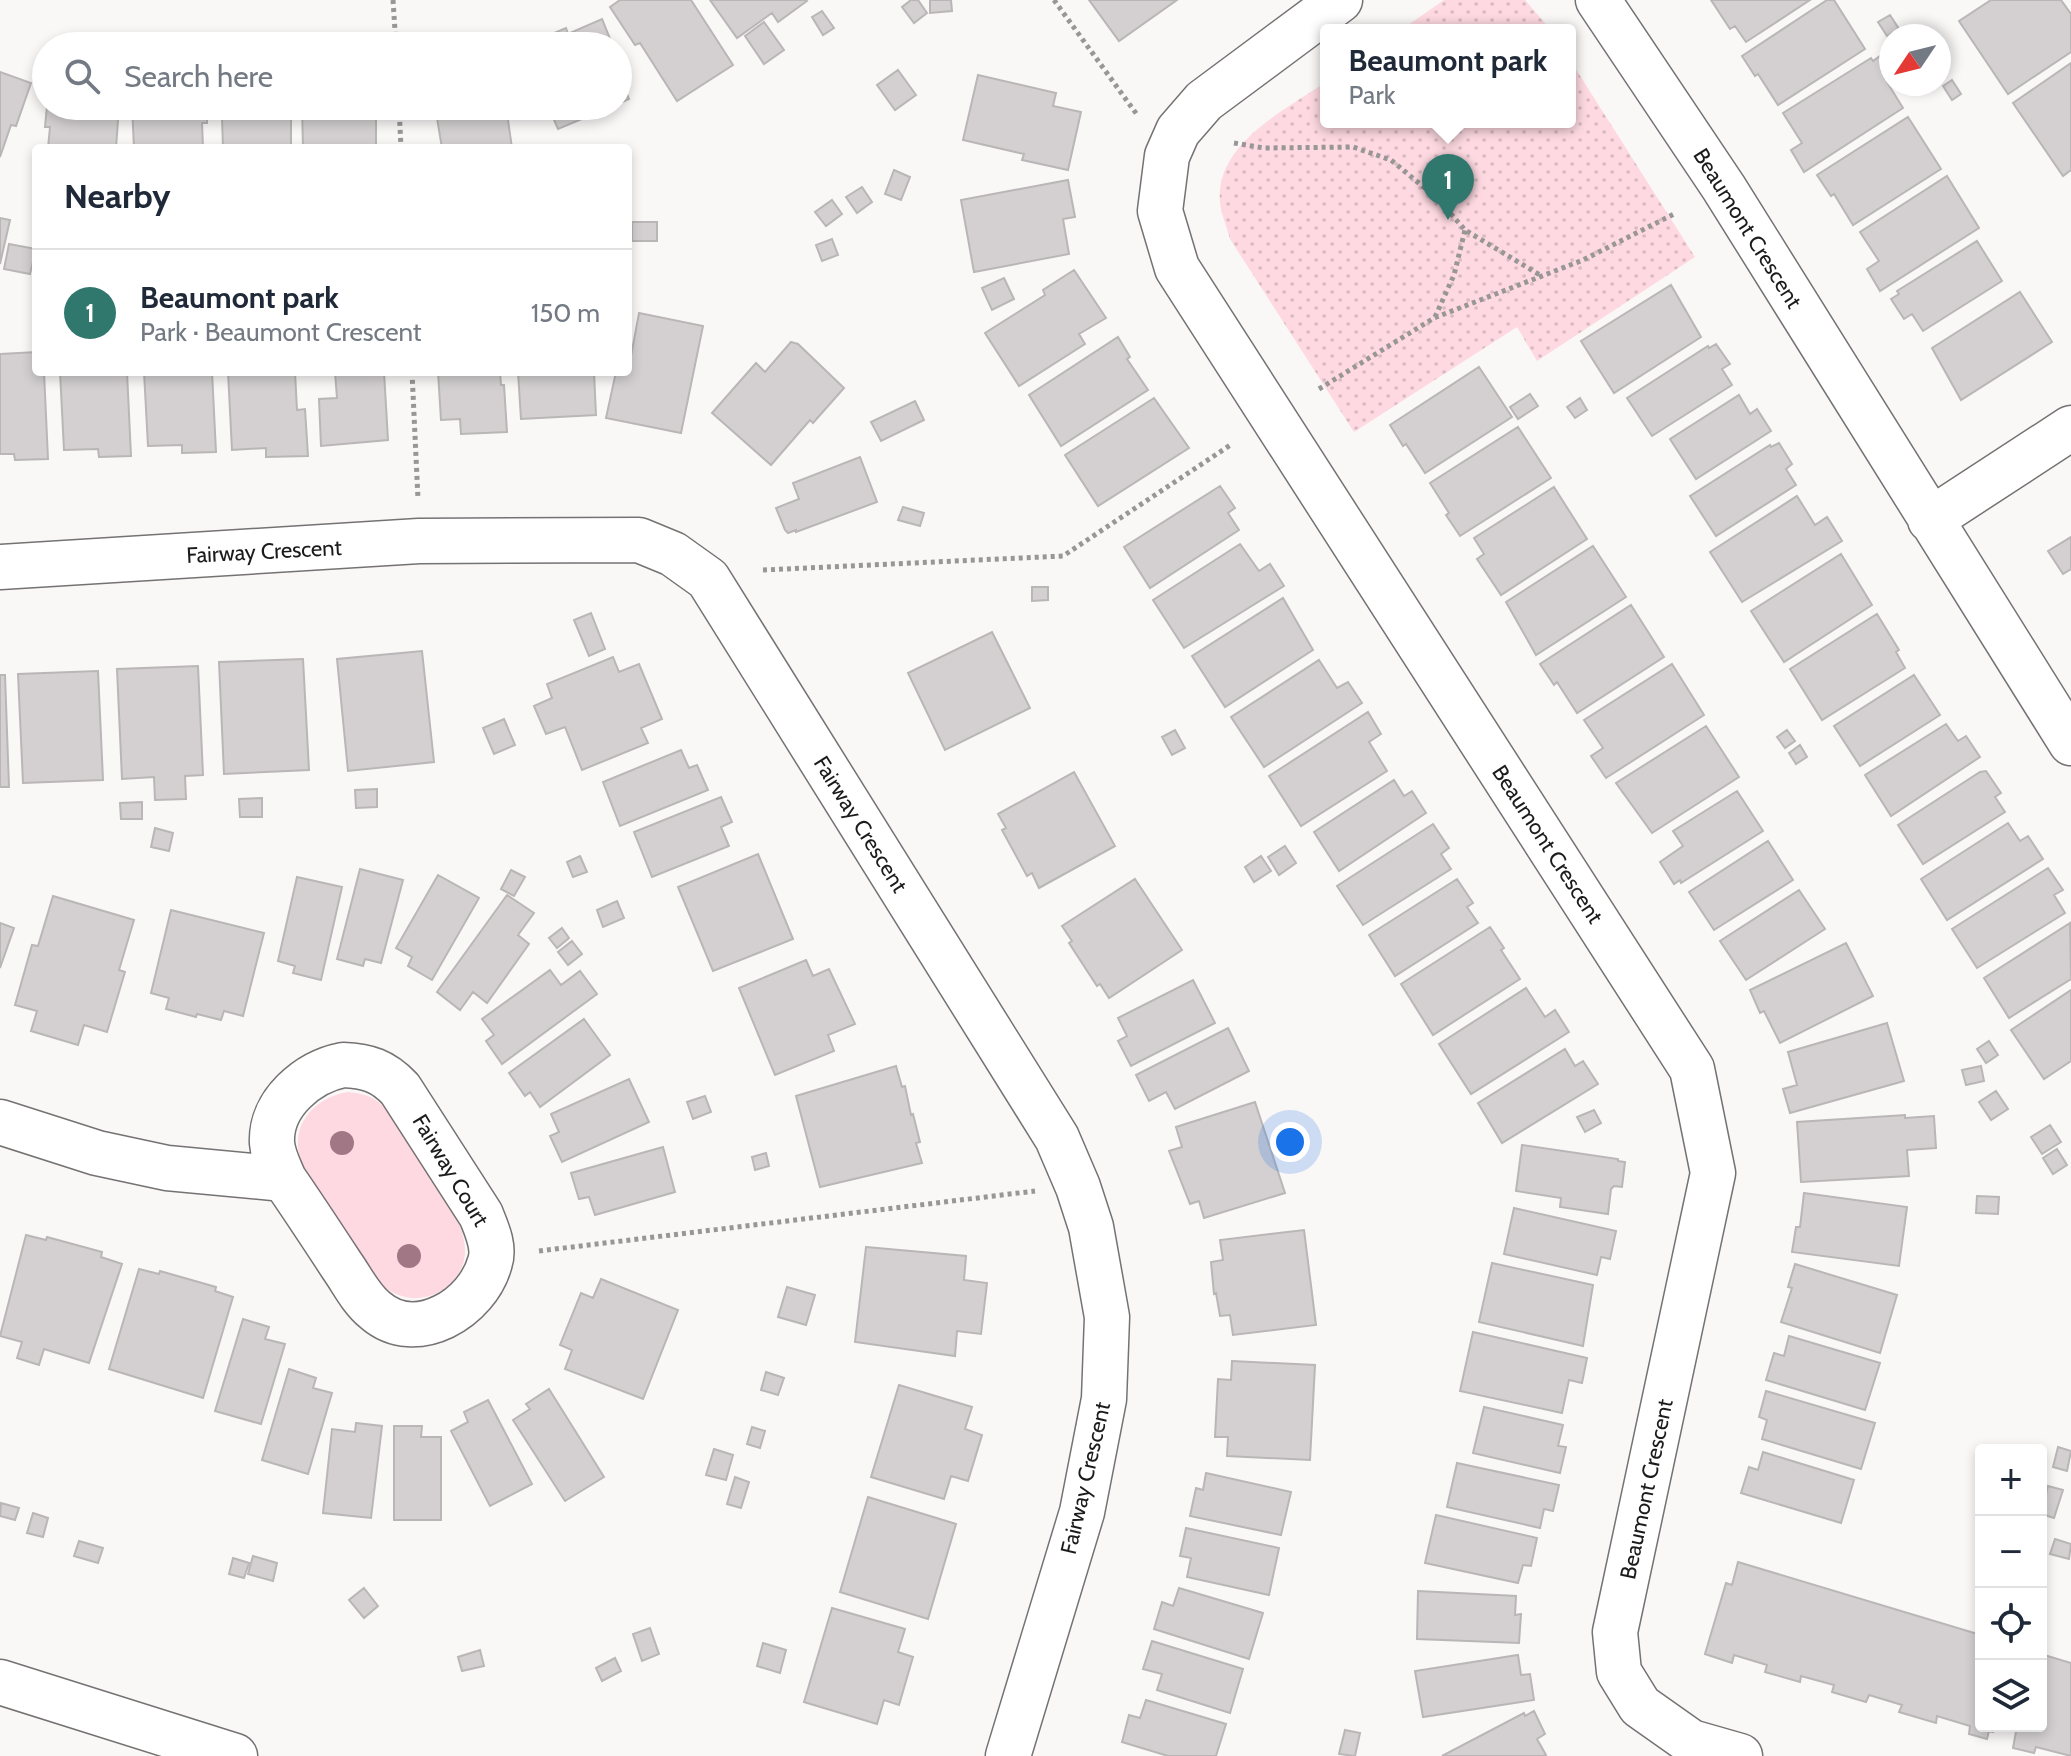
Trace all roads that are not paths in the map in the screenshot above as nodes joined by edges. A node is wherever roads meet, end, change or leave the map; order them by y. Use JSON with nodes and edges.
{"nodes":[{"id":1,"x":1340,"y":0,"type":"edge"},
{"id":2,"x":1598,"y":0,"type":"edge"},
{"id":3,"x":2071,"y":428,"type":"edge"},
{"id":4,"x":1930,"y":520,"type":"junction"},
{"id":5,"x":0,"y":567,"type":"edge"},
{"id":6,"x":2071,"y":743,"type":"edge"},
{"id":7,"x":0,"y":1122,"type":"edge"},
{"id":8,"x":284,"y":1179,"type":"junction"},
{"id":9,"x":0,"y":1682,"type":"edge"},
{"id":10,"x":235,"y":1756,"type":"edge"},
{"id":11,"x":1008,"y":1756,"type":"edge"},
{"id":12,"x":1740,"y":1756,"type":"edge"}],
"edges":[{"from":1,"to":12,"type":"street","name":"Beaumont Crescent"},
{"from":2,"to":4,"type":"street","name":"Beaumont Crescent"},
{"from":3,"to":4,"type":"street"},
{"from":4,"to":6,"type":"street","name":"Beaumont Crescent"},
{"from":5,"to":11,"type":"street","name":"Fairway Crescent"},
{"from":7,"to":8,"type":"street"},
{"from":8,"to":8,"type":"street","name":"Fairway Court"},
{"from":9,"to":10,"type":"street"}]}
